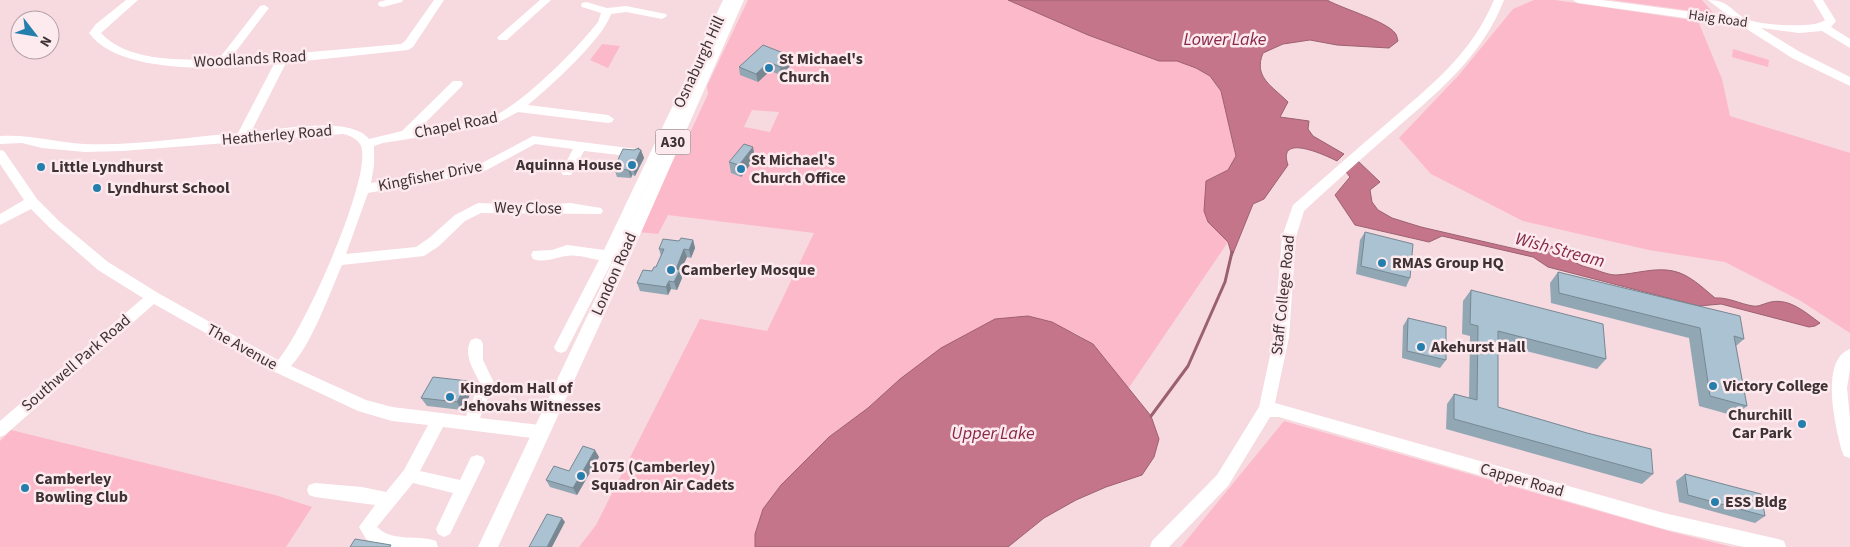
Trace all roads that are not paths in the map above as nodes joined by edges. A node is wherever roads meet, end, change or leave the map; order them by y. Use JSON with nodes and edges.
{"nodes":[{"id":1,"x":133,"y":0,"type":"edge"},
{"id":2,"x":398,"y":0,"type":"edge"},
{"id":3,"x":546,"y":0,"type":"edge"},
{"id":4,"x":728,"y":0,"type":"edge"},
{"id":5,"x":738,"y":0,"type":"edge"},
{"id":6,"x":1499,"y":0,"type":"edge"},
{"id":7,"x":1578,"y":0,"type":"edge"},
{"id":8,"x":1713,"y":0,"type":"edge"},
{"id":9,"x":1818,"y":0,"type":"edge"},
{"id":10,"x":434,"y":1,"type":"edge"},
{"id":11,"x":383,"y":4,"type":"dead end"},
{"id":12,"x":593,"y":4,"type":"edge"},
{"id":13,"x":264,"y":8,"type":"dead end"},
{"id":14,"x":607,"y":11,"type":"junction"},
{"id":15,"x":662,"y":16,"type":"dead end"},
{"id":16,"x":1744,"y":23,"type":"junction"},
{"id":17,"x":1824,"y":27,"type":"junction"},
{"id":18,"x":503,"y":38,"type":"dead end"},
{"id":19,"x":1850,"y":44,"type":"edge"},
{"id":20,"x":282,"y":59,"type":"junction"},
{"id":21,"x":221,"y":63,"type":"junction"},
{"id":22,"x":1850,"y":82,"type":"edge"},
{"id":23,"x":457,"y":84,"type":"dead end"},
{"id":24,"x":516,"y":108,"type":"junction"},
{"id":25,"x":609,"y":119,"type":"dead end"},
{"id":26,"x":406,"y":135,"type":"junction"},
{"id":27,"x":241,"y":138,"type":"junction"},
{"id":28,"x":0,"y":140,"type":"edge"},
{"id":29,"x":367,"y":144,"type":"junction"},
{"id":30,"x":581,"y":145,"type":"junction"},
{"id":31,"x":637,"y":153,"type":"edge"},
{"id":32,"x":0,"y":154,"type":"edge"},
{"id":33,"x":567,"y":172,"type":"dead end"},
{"id":34,"x":362,"y":189,"type":"junction"},
{"id":35,"x":32,"y":202,"type":"junction"},
{"id":36,"x":590,"y":206,"type":"dead end"},
{"id":37,"x":0,"y":220,"type":"edge"},
{"id":38,"x":538,"y":255,"type":"dead end"},
{"id":39,"x":338,"y":260,"type":"junction"},
{"id":40,"x":609,"y":261,"type":"junction"},
{"id":41,"x":153,"y":297,"type":"junction"},
{"id":42,"x":476,"y":344,"type":"dead end"},
{"id":43,"x":561,"y":347,"type":"dead end"},
{"id":44,"x":1850,"y":355,"type":"edge"},
{"id":45,"x":280,"y":368,"type":"junction"},
{"id":46,"x":1266,"y":410,"type":"junction"},
{"id":47,"x":439,"y":420,"type":"junction"},
{"id":48,"x":470,"y":424,"type":"junction"},
{"id":49,"x":0,"y":430,"type":"edge"},
{"id":50,"x":540,"y":432,"type":"junction"},
{"id":51,"x":1850,"y":450,"type":"edge"},
{"id":52,"x":477,"y":462,"type":"dead end"},
{"id":53,"x":410,"y":474,"type":"junction"},
{"id":54,"x":464,"y":488,"type":"junction"},
{"id":55,"x":315,"y":490,"type":"dead end"},
{"id":56,"x":390,"y":501,"type":"junction"},
{"id":57,"x":444,"y":529,"type":"dead end"},
{"id":58,"x":430,"y":547,"type":"edge"},
{"id":59,"x":488,"y":547,"type":"edge"},
{"id":60,"x":1158,"y":547,"type":"edge"},
{"id":61,"x":1778,"y":547,"type":"edge"}],
"edges":[{"from":1,"to":21,"type":"street","name":"Woodlands Road"},
{"from":2,"to":11,"type":"street"},
{"from":3,"to":18,"type":"street"},
{"from":4,"to":40,"type":"street","name":"Osnaburgh Hill"},
{"from":5,"to":40,"type":"main road","name":"London Road","number":"A30"},
{"from":6,"to":46,"type":"street","name":"Staff College Road"},
{"from":7,"to":16,"type":"street","name":"Haig Road"},
{"from":8,"to":16,"type":"street"},
{"from":9,"to":17,"type":"street"},
{"from":10,"to":20,"type":"street","name":"Woodlands Road"},
{"from":12,"to":14,"type":"street"},
{"from":13,"to":21,"type":"street"},
{"from":14,"to":15,"type":"street"},
{"from":14,"to":24,"type":"street","name":"Chapel Road"},
{"from":16,"to":17,"type":"street","name":"Haig Road"},
{"from":16,"to":22,"type":"street"},
{"from":17,"to":19,"type":"street"},
{"from":20,"to":21,"type":"street","name":"Woodlands Road"},
{"from":20,"to":27,"type":"street"},
{"from":23,"to":26,"type":"street"},
{"from":24,"to":25,"type":"street"},
{"from":24,"to":26,"type":"street","name":"Chapel Road"},
{"from":26,"to":29,"type":"street","name":"Chapel Road"},
{"from":27,"to":28,"type":"street","name":"Heatherley Road"},
{"from":27,"to":29,"type":"street","name":"Heatherley Road"},
{"from":29,"to":34,"type":"street"},
{"from":30,"to":31,"type":"street","name":"Kingfisher Drive"},
{"from":30,"to":33,"type":"street"},
{"from":30,"to":34,"type":"street","name":"Kingfisher Drive"},
{"from":32,"to":35,"type":"street","name":"The Avenue"},
{"from":34,"to":39,"type":"street"},
{"from":35,"to":37,"type":"street"},
{"from":35,"to":41,"type":"street","name":"The Avenue"},
{"from":36,"to":39,"type":"street","name":"Wey Close"},
{"from":38,"to":40,"type":"street"},
{"from":39,"to":45,"type":"street"},
{"from":40,"to":43,"type":"street","name":"Osnaburgh Hill"},
{"from":40,"to":50,"type":"main road","name":"London Road","number":"A30"},
{"from":41,"to":45,"type":"street","name":"The Avenue"},
{"from":41,"to":49,"type":"street","name":"Southwell Park Road"},
{"from":42,"to":48,"type":"street"},
{"from":44,"to":51,"type":"street"},
{"from":45,"to":47,"type":"street","name":"The Avenue"},
{"from":46,"to":60,"type":"street","name":"Staff College Road"},
{"from":46,"to":61,"type":"street","name":"Capper Road"},
{"from":47,"to":48,"type":"street","name":"The Avenue"},
{"from":47,"to":53,"type":"street"},
{"from":48,"to":50,"type":"street","name":"The Avenue"},
{"from":50,"to":59,"type":"main road","name":"London Road","number":"A30"},
{"from":52,"to":54,"type":"street"},
{"from":53,"to":54,"type":"street"},
{"from":53,"to":56,"type":"street"},
{"from":54,"to":57,"type":"street"},
{"from":55,"to":56,"type":"street"},
{"from":56,"to":58,"type":"street"}]}
